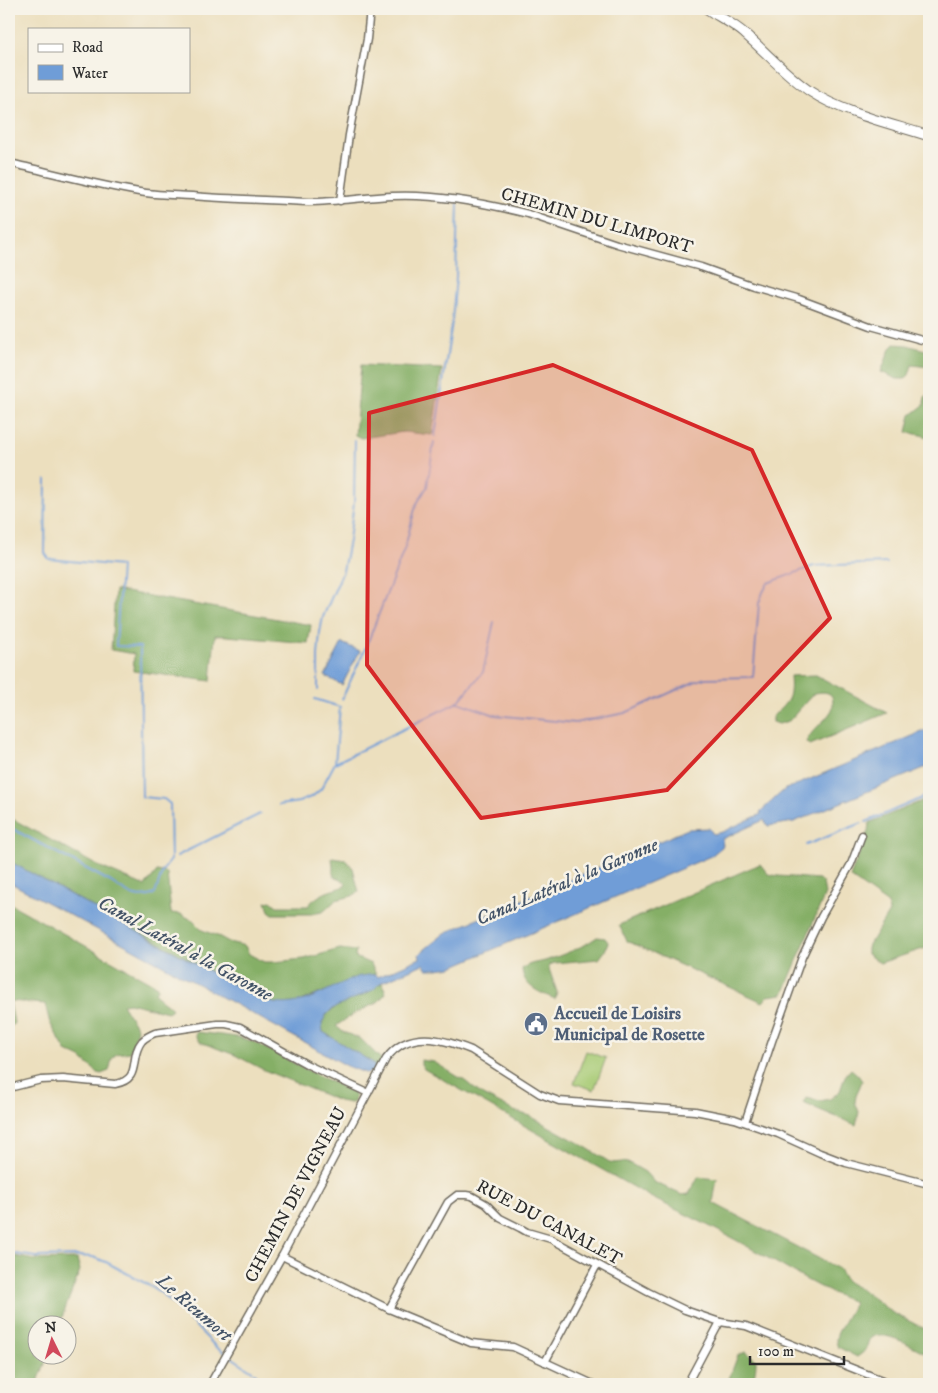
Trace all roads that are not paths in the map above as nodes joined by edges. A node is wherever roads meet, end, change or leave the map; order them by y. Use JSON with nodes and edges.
{"nodes":[{"id":1,"x":370,"y":9,"type":"edge"},
{"id":2,"x":707,"y":9,"type":"edge"},
{"id":3,"x":929,"y":136,"type":"edge"},
{"id":4,"x":9,"y":163,"type":"edge"},
{"id":5,"x":340,"y":201,"type":"junction"},
{"id":6,"x":929,"y":342,"type":"edge"},
{"id":7,"x":862,"y":835,"type":"dead end"},
{"id":8,"x":9,"y":1088,"type":"edge"},
{"id":9,"x":368,"y":1093,"type":"junction"},
{"id":10,"x":745,"y":1122,"type":"junction"},
{"id":11,"x":929,"y":1184,"type":"edge"},
{"id":12,"x":282,"y":1256,"type":"junction"},
{"id":13,"x":597,"y":1264,"type":"junction"},
{"id":14,"x":389,"y":1309,"type":"junction"},
{"id":15,"x":720,"y":1322,"type":"junction"},
{"id":16,"x":545,"y":1362,"type":"junction"},
{"id":17,"x":210,"y":1384,"type":"edge"},
{"id":18,"x":593,"y":1384,"type":"edge"},
{"id":19,"x":687,"y":1384,"type":"edge"},
{"id":20,"x":892,"y":1384,"type":"edge"}],
"edges":[{"from":1,"to":5,"type":"street"},
{"from":2,"to":3,"type":"street"},
{"from":4,"to":5,"type":"street","name":"CHEMIN DU LIMPORT"},
{"from":5,"to":6,"type":"street","name":"CHEMIN DU LIMPORT"},
{"from":7,"to":10,"type":"street"},
{"from":8,"to":9,"type":"street"},
{"from":9,"to":10,"type":"street","name":"CHEMIN DE VIGNEAU"},
{"from":9,"to":12,"type":"street","name":"CHEMIN DE VIGNEAU"},
{"from":10,"to":11,"type":"street"},
{"from":12,"to":14,"type":"street"},
{"from":12,"to":17,"type":"street","name":"CHEMIN DE VIGNEAU"},
{"from":13,"to":14,"type":"street","name":"RUE DU CANALET"},
{"from":13,"to":15,"type":"street","name":"RUE DU CANALET"},
{"from":13,"to":16,"type":"street"},
{"from":14,"to":16,"type":"street"},
{"from":15,"to":19,"type":"street"},
{"from":15,"to":20,"type":"street","name":"RUE DU CANALET"},
{"from":16,"to":18,"type":"street"}]}
